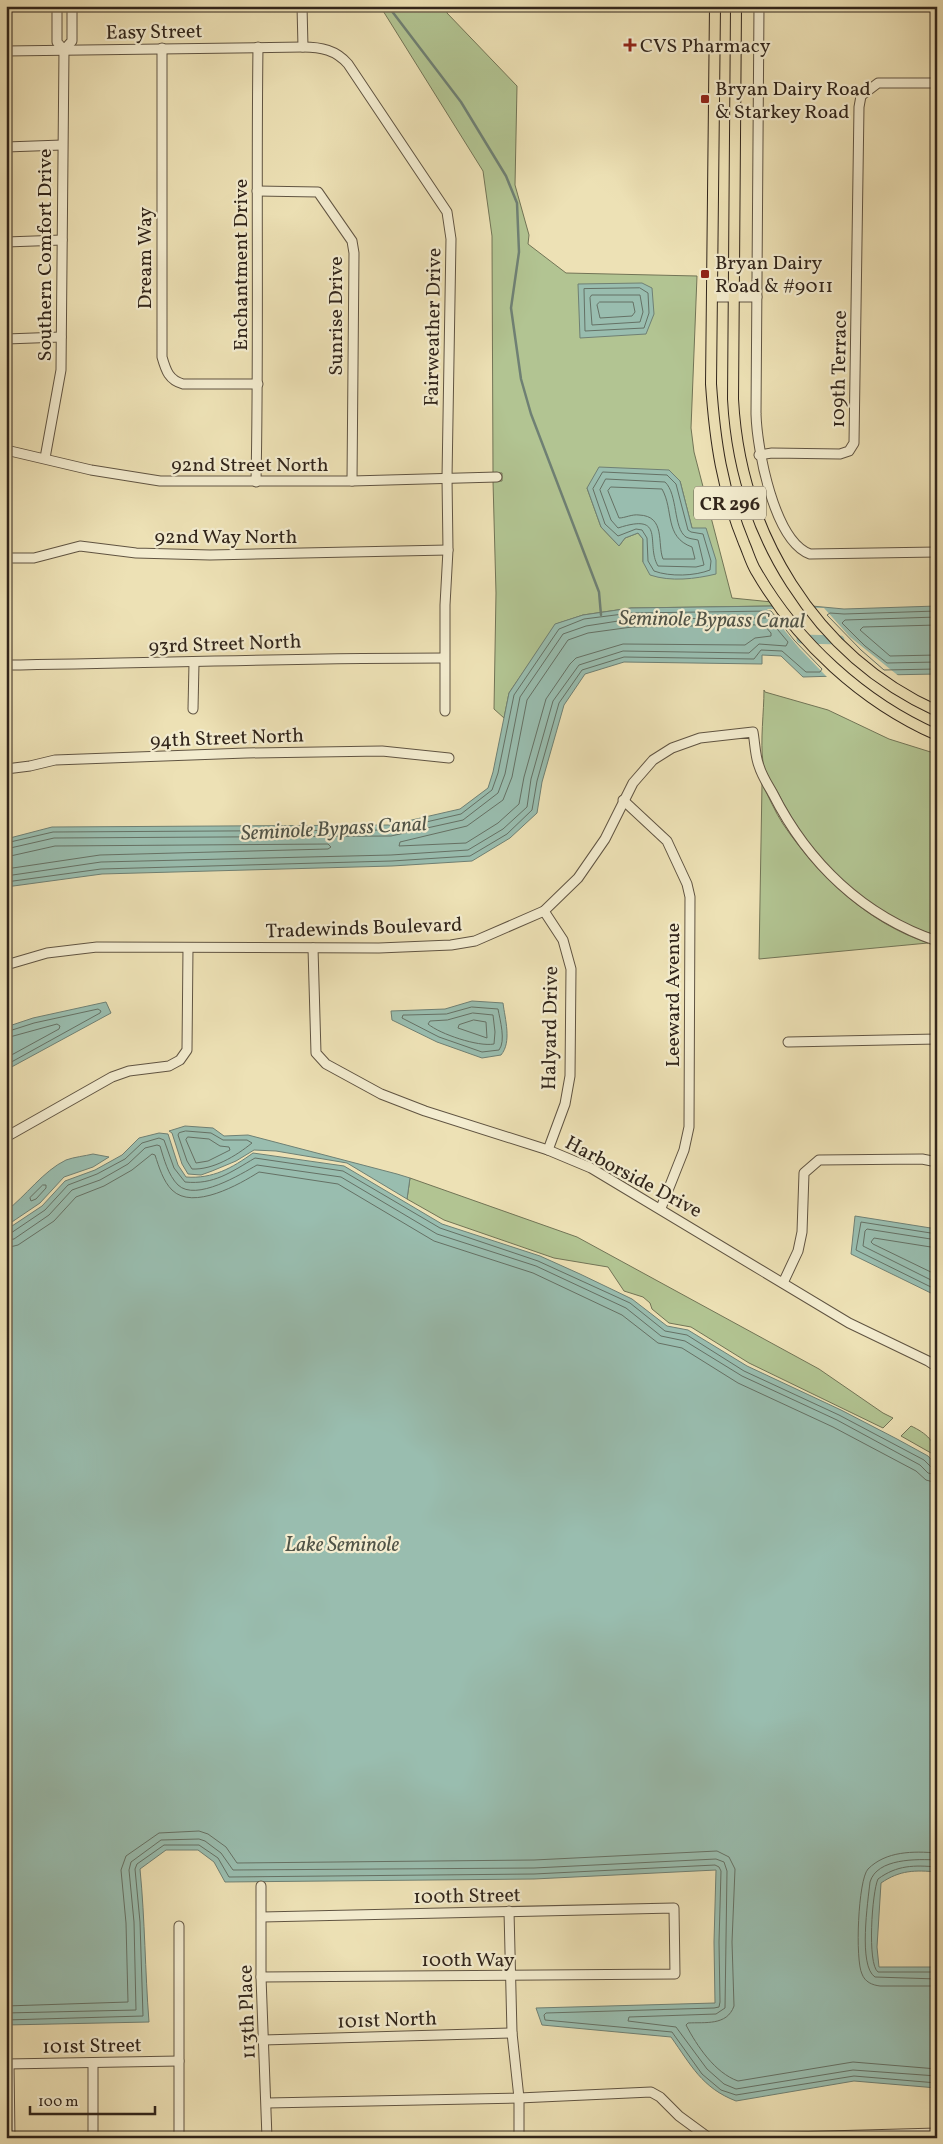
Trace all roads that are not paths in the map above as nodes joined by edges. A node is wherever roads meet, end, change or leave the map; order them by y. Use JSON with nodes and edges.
{"nodes":[{"id":1,"x":57,"y":6,"type":"edge"},
{"id":2,"x":72,"y":6,"type":"edge"},
{"id":3,"x":302,"y":6,"type":"edge"},
{"id":4,"x":715,"y":6,"type":"edge"},
{"id":5,"x":736,"y":6,"type":"edge"},
{"id":6,"x":759,"y":6,"type":"edge"},
{"id":7,"x":258,"y":47,"type":"junction"},
{"id":8,"x":302,"y":47,"type":"junction"},
{"id":9,"x":162,"y":48,"type":"junction"},
{"id":10,"x":64,"y":50,"type":"junction"},
{"id":11,"x":6,"y":51,"type":"edge"},
{"id":12,"x":937,"y":83,"type":"edge"},
{"id":13,"x":62,"y":145,"type":"junction"},
{"id":14,"x":6,"y":147,"type":"edge"},
{"id":15,"x":257,"y":191,"type":"junction"},
{"id":16,"x":62,"y":240,"type":"junction"},
{"id":17,"x":6,"y":242,"type":"edge"},
{"id":18,"x":713,"y":297,"type":"junction"},
{"id":19,"x":734,"y":297,"type":"junction"},
{"id":20,"x":757,"y":298,"type":"junction"},
{"id":21,"x":6,"y":338,"type":"edge"},
{"id":22,"x":62,"y":338,"type":"junction"},
{"id":23,"x":258,"y":384,"type":"junction"},
{"id":24,"x":6,"y":450,"type":"edge"},
{"id":25,"x":760,"y":454,"type":"junction"},
{"id":26,"x":45,"y":458,"type":"junction"},
{"id":27,"x":497,"y":477,"type":"dead end"},
{"id":28,"x":447,"y":478,"type":"junction"},
{"id":29,"x":352,"y":481,"type":"junction"},
{"id":30,"x":256,"y":482,"type":"junction"},
{"id":31,"x":448,"y":550,"type":"junction"},
{"id":32,"x":937,"y":552,"type":"edge"},
{"id":33,"x":6,"y":558,"type":"edge"},
{"id":34,"x":444,"y":658,"type":"junction"},
{"id":35,"x":194,"y":663,"type":"junction"},
{"id":36,"x":6,"y":665,"type":"edge"},
{"id":37,"x":193,"y":709,"type":"dead end"},
{"id":38,"x":445,"y":711,"type":"dead end"},
{"id":39,"x":937,"y":711,"type":"edge"},
{"id":40,"x":937,"y":735,"type":"edge"},
{"id":41,"x":449,"y":758,"type":"dead end"},
{"id":42,"x":6,"y":769,"type":"edge"},
{"id":43,"x":623,"y":800,"type":"junction"},
{"id":44,"x":544,"y":911,"type":"junction"},
{"id":45,"x":937,"y":941,"type":"edge"},
{"id":46,"x":188,"y":948,"type":"junction"},
{"id":47,"x":313,"y":948,"type":"junction"},
{"id":48,"x":6,"y":966,"type":"edge"},
{"id":49,"x":937,"y":1039,"type":"edge"},
{"id":50,"x":788,"y":1042,"type":"dead end"},
{"id":51,"x":6,"y":1137,"type":"edge"},
{"id":52,"x":548,"y":1150,"type":"junction"},
{"id":53,"x":937,"y":1162,"type":"edge"},
{"id":54,"x":661,"y":1208,"type":"junction"},
{"id":55,"x":783,"y":1283,"type":"junction"},
{"id":56,"x":937,"y":1366,"type":"edge"},
{"id":57,"x":261,"y":1886,"type":"dead end"},
{"id":58,"x":509,"y":1911,"type":"junction"},
{"id":59,"x":262,"y":1917,"type":"junction"},
{"id":60,"x":179,"y":1926,"type":"dead end"},
{"id":61,"x":675,"y":1974,"type":"joint"},
{"id":62,"x":511,"y":1976,"type":"junction"},
{"id":63,"x":261,"y":1978,"type":"junction"},
{"id":64,"x":512,"y":2033,"type":"junction"},
{"id":65,"x":263,"y":2040,"type":"junction"},
{"id":66,"x":179,"y":2061,"type":"junction"},
{"id":67,"x":92,"y":2063,"type":"junction"},
{"id":68,"x":8,"y":2064,"type":"edge"},
{"id":69,"x":519,"y":2098,"type":"junction"},
{"id":70,"x":267,"y":2103,"type":"junction"},
{"id":71,"x":937,"y":2133,"type":"edge"},
{"id":72,"x":840,"y":2136,"type":"edge"},
{"id":73,"x":707,"y":2137,"type":"edge"},
{"id":74,"x":10,"y":2138,"type":"edge"},
{"id":75,"x":93,"y":2138,"type":"edge"},
{"id":76,"x":179,"y":2138,"type":"edge"},
{"id":77,"x":268,"y":2138,"type":"edge"},
{"id":78,"x":519,"y":2138,"type":"edge"},
{"id":79,"x":756,"y":2138,"type":"edge"}],
"edges":[{"from":1,"to":10,"type":"street","name":"Southern Comfort Drive"},
{"from":2,"to":10,"type":"street","name":"Southern Comfort Drive"},
{"from":3,"to":8,"type":"street"},
{"from":4,"to":18,"type":"main road","number":"CR 296"},
{"from":5,"to":19,"type":"main road","number":"CR 296"},
{"from":6,"to":20,"type":"street"},
{"from":7,"to":8,"type":"street","name":"Easy Street"},
{"from":7,"to":9,"type":"street","name":"Easy Street"},
{"from":7,"to":15,"type":"street","name":"Enchantment Drive"},
{"from":8,"to":28,"type":"street","name":"Fairweather Drive"},
{"from":9,"to":10,"type":"street","name":"Easy Street"},
{"from":9,"to":23,"type":"street","name":"Dream Way"},
{"from":10,"to":11,"type":"street","name":"Easy Street"},
{"from":10,"to":13,"type":"street","name":"Southern Comfort Drive"},
{"from":12,"to":25,"type":"street","name":"109th Terrace"},
{"from":13,"to":14,"type":"street"},
{"from":13,"to":16,"type":"street","name":"Southern Comfort Drive"},
{"from":15,"to":23,"type":"street","name":"Enchantment Drive"},
{"from":15,"to":29,"type":"street","name":"Sunrise Drive"},
{"from":16,"to":17,"type":"street"},
{"from":16,"to":22,"type":"street","name":"Southern Comfort Drive"},
{"from":18,"to":19,"type":"street"},
{"from":18,"to":40,"type":"main road","number":"CR 296"},
{"from":19,"to":20,"type":"street"},
{"from":19,"to":39,"type":"main road","number":"CR 296"},
{"from":20,"to":25,"type":"street"},
{"from":21,"to":22,"type":"street"},
{"from":22,"to":26,"type":"street","name":"Southern Comfort Drive"},
{"from":23,"to":30,"type":"street","name":"Enchantment Drive"},
{"from":24,"to":26,"type":"street","name":"92nd Street North"},
{"from":25,"to":32,"type":"street"},
{"from":26,"to":30,"type":"street","name":"92nd Street North"},
{"from":27,"to":28,"type":"street","name":"92nd Street North"},
{"from":28,"to":29,"type":"street","name":"92nd Street North"},
{"from":28,"to":31,"type":"street","name":"Fairweather Drive"},
{"from":29,"to":30,"type":"street","name":"92nd Street North"},
{"from":31,"to":33,"type":"street","name":"92nd Way North"},
{"from":31,"to":34,"type":"street","name":"Fairweather Drive"},
{"from":34,"to":35,"type":"street","name":"93rd Street North"},
{"from":34,"to":38,"type":"street","name":"Fairweather Drive"},
{"from":35,"to":36,"type":"street","name":"93rd Street North"},
{"from":35,"to":37,"type":"street"},
{"from":41,"to":42,"type":"street","name":"94th Street North"},
{"from":43,"to":44,"type":"street","name":"Tradewinds Boulevard"},
{"from":43,"to":45,"type":"street","name":"Tradewinds Boulevard"},
{"from":43,"to":54,"type":"street","name":"Leeward Avenue"},
{"from":44,"to":47,"type":"street","name":"Tradewinds Boulevard"},
{"from":44,"to":52,"type":"street","name":"Halyard Drive"},
{"from":46,"to":47,"type":"street","name":"Tradewinds Boulevard"},
{"from":46,"to":48,"type":"street","name":"Tradewinds Boulevard"},
{"from":46,"to":51,"type":"street"},
{"from":47,"to":52,"type":"street","name":"Harborside Drive"},
{"from":49,"to":50,"type":"street"},
{"from":52,"to":54,"type":"street","name":"Harborside Drive"},
{"from":53,"to":55,"type":"street"},
{"from":54,"to":55,"type":"street","name":"Harborside Drive"},
{"from":55,"to":56,"type":"street","name":"Harborside Drive"},
{"from":57,"to":59,"type":"street","name":"113th Place"},
{"from":58,"to":59,"type":"street","name":"100th Street"},
{"from":58,"to":61,"type":"street","name":"100th Street"},
{"from":58,"to":62,"type":"street"},
{"from":59,"to":63,"type":"street","name":"113th Place"},
{"from":60,"to":66,"type":"street"},
{"from":61,"to":62,"type":"street","name":"100th Way"},
{"from":62,"to":63,"type":"street","name":"100th Way"},
{"from":62,"to":64,"type":"street"},
{"from":63,"to":65,"type":"street","name":"113th Place"},
{"from":64,"to":65,"type":"street","name":"101st North"},
{"from":64,"to":69,"type":"street"},
{"from":65,"to":70,"type":"street","name":"113th Place"},
{"from":66,"to":67,"type":"street","name":"101st Street"},
{"from":66,"to":76,"type":"street"},
{"from":67,"to":68,"type":"street","name":"101st Street"},
{"from":67,"to":75,"type":"street"},
{"from":68,"to":74,"type":"street"},
{"from":69,"to":70,"type":"street"},
{"from":69,"to":73,"type":"street"},
{"from":69,"to":78,"type":"street"},
{"from":70,"to":77,"type":"street","name":"113th Place"},
{"from":71,"to":72,"type":"street"},
{"from":72,"to":79,"type":"street"}]}
